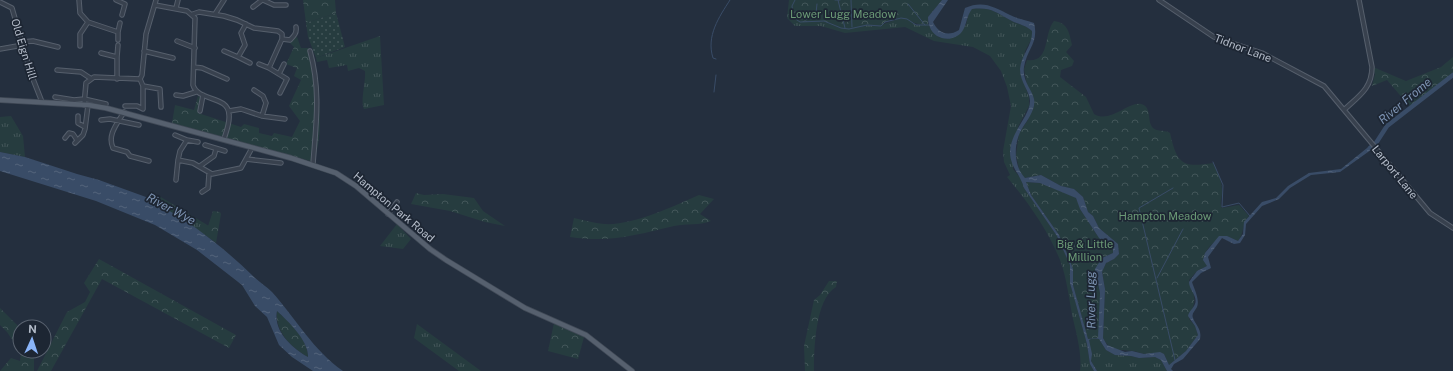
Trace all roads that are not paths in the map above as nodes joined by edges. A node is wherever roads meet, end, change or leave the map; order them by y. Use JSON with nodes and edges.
{"nodes":[{"id":1,"x":79,"y":0,"type":"edge"},
{"id":2,"x":116,"y":0,"type":"edge"},
{"id":3,"x":156,"y":0,"type":"edge"},
{"id":4,"x":178,"y":0,"type":"edge"},
{"id":5,"x":224,"y":0,"type":"edge"},
{"id":6,"x":262,"y":0,"type":"edge"},
{"id":7,"x":1159,"y":0,"type":"edge"},
{"id":8,"x":1359,"y":0,"type":"edge"},
{"id":9,"x":0,"y":2,"type":"edge"},
{"id":10,"x":155,"y":5,"type":"junction"},
{"id":11,"x":286,"y":5,"type":"dead end"},
{"id":12,"x":253,"y":6,"type":"dead end"},
{"id":13,"x":176,"y":8,"type":"junction"},
{"id":14,"x":205,"y":13,"type":"junction"},
{"id":15,"x":193,"y":14,"type":"junction"},
{"id":16,"x":215,"y":14,"type":"junction"},
{"id":17,"x":122,"y":15,"type":"dead end"},
{"id":18,"x":195,"y":18,"type":"junction"},
{"id":19,"x":88,"y":22,"type":"junction"},
{"id":20,"x":120,"y":23,"type":"dead end"},
{"id":21,"x":246,"y":24,"type":"junction"},
{"id":22,"x":296,"y":26,"type":"dead end"},
{"id":23,"x":118,"y":32,"type":"junction"},
{"id":24,"x":282,"y":39,"type":"junction"},
{"id":25,"x":118,"y":40,"type":"dead end"},
{"id":26,"x":177,"y":41,"type":"dead end"},
{"id":27,"x":23,"y":43,"type":"junction"},
{"id":28,"x":118,"y":45,"type":"dead end"},
{"id":29,"x":80,"y":46,"type":"dead end"},
{"id":30,"x":195,"y":48,"type":"junction"},
{"id":31,"x":0,"y":49,"type":"edge"},
{"id":32,"x":55,"y":49,"type":"dead end"},
{"id":33,"x":144,"y":51,"type":"junction"},
{"id":34,"x":224,"y":51,"type":"dead end"},
{"id":35,"x":310,"y":51,"type":"dead end"},
{"id":36,"x":101,"y":54,"type":"dead end"},
{"id":37,"x":117,"y":57,"type":"junction"},
{"id":38,"x":173,"y":58,"type":"dead end"},
{"id":39,"x":238,"y":58,"type":"junction"},
{"id":40,"x":250,"y":63,"type":"dead end"},
{"id":41,"x":259,"y":64,"type":"dead end"},
{"id":42,"x":284,"y":64,"type":"dead end"},
{"id":43,"x":194,"y":66,"type":"junction"},
{"id":44,"x":269,"y":68,"type":"junction"},
{"id":45,"x":57,"y":70,"type":"dead end"},
{"id":46,"x":279,"y":74,"type":"junction"},
{"id":47,"x":90,"y":78,"type":"junction"},
{"id":48,"x":117,"y":79,"type":"junction"},
{"id":49,"x":140,"y":79,"type":"junction"},
{"id":50,"x":227,"y":79,"type":"dead end"},
{"id":51,"x":143,"y":86,"type":"junction"},
{"id":52,"x":254,"y":90,"type":"dead end"},
{"id":53,"x":196,"y":92,"type":"junction"},
{"id":54,"x":280,"y":93,"type":"dead end"},
{"id":55,"x":176,"y":95,"type":"dead end"},
{"id":56,"x":203,"y":95,"type":"junction"},
{"id":57,"x":55,"y":97,"type":"dead end"},
{"id":58,"x":84,"y":99,"type":"junction"},
{"id":59,"x":0,"y":100,"type":"edge"},
{"id":60,"x":42,"y":102,"type":"junction"},
{"id":61,"x":106,"y":104,"type":"dead end"},
{"id":62,"x":86,"y":105,"type":"junction"},
{"id":63,"x":125,"y":106,"type":"dead end"},
{"id":64,"x":161,"y":106,"type":"dead end"},
{"id":65,"x":1344,"y":109,"type":"junction"},
{"id":66,"x":200,"y":110,"type":"dead end"},
{"id":67,"x":229,"y":111,"type":"junction"},
{"id":68,"x":124,"y":112,"type":"junction"},
{"id":69,"x":78,"y":116,"type":"dead end"},
{"id":70,"x":262,"y":116,"type":"junction"},
{"id":71,"x":285,"y":119,"type":"dead end"},
{"id":72,"x":101,"y":120,"type":"dead end"},
{"id":73,"x":119,"y":120,"type":"junction"},
{"id":74,"x":139,"y":125,"type":"dead end"},
{"id":75,"x":85,"y":127,"type":"junction"},
{"id":76,"x":175,"y":135,"type":"dead end"},
{"id":77,"x":65,"y":138,"type":"dead end"},
{"id":78,"x":224,"y":139,"type":"junction"},
{"id":79,"x":188,"y":140,"type":"junction"},
{"id":80,"x":198,"y":142,"type":"dead end"},
{"id":81,"x":205,"y":145,"type":"dead end"},
{"id":82,"x":252,"y":148,"type":"junction"},
{"id":83,"x":216,"y":149,"type":"junction"},
{"id":84,"x":225,"y":151,"type":"dead end"},
{"id":85,"x":246,"y":159,"type":"junction"},
{"id":86,"x":178,"y":160,"type":"junction"},
{"id":87,"x":149,"y":161,"type":"dead end"},
{"id":88,"x":281,"y":163,"type":"dead end"},
{"id":89,"x":313,"y":164,"type":"junction"},
{"id":90,"x":200,"y":166,"type":"junction"},
{"id":91,"x":209,"y":174,"type":"junction"},
{"id":92,"x":176,"y":180,"type":"dead end"},
{"id":93,"x":202,"y":192,"type":"dead end"},
{"id":94,"x":390,"y":201,"type":"dead end"},
{"id":95,"x":388,"y":214,"type":"junction"},
{"id":96,"x":1453,"y":228,"type":"edge"},
{"id":97,"x":632,"y":371,"type":"edge"}],
"edges":[{"from":1,"to":19,"type":"street"},
{"from":2,"to":17,"type":"street"},
{"from":3,"to":10,"type":"street"},
{"from":4,"to":13,"type":"street"},
{"from":5,"to":16,"type":"street"},
{"from":6,"to":11,"type":"street"},
{"from":6,"to":12,"type":"street"},
{"from":7,"to":65,"type":"street","name":"Tidnor Lane"},
{"from":8,"to":65,"type":"street"},
{"from":9,"to":27,"type":"street","name":"Old Eign Hill"},
{"from":10,"to":13,"type":"street"},
{"from":10,"to":33,"type":"street"},
{"from":13,"to":15,"type":"street"},
{"from":14,"to":15,"type":"street"},
{"from":14,"to":16,"type":"street"},
{"from":14,"to":18,"type":"street"},
{"from":15,"to":18,"type":"street"},
{"from":16,"to":21,"type":"street"},
{"from":18,"to":30,"type":"street"},
{"from":19,"to":23,"type":"street"},
{"from":19,"to":29,"type":"street"},
{"from":20,"to":23,"type":"street"},
{"from":21,"to":24,"type":"street"},
{"from":21,"to":39,"type":"street"},
{"from":22,"to":24,"type":"street"},
{"from":23,"to":25,"type":"street"},
{"from":24,"to":44,"type":"street"},
{"from":26,"to":30,"type":"street"},
{"from":27,"to":31,"type":"street"},
{"from":27,"to":32,"type":"street"},
{"from":27,"to":60,"type":"street","name":"Old Eign Hill"},
{"from":28,"to":37,"type":"street"},
{"from":30,"to":43,"type":"street"},
{"from":33,"to":38,"type":"street"},
{"from":33,"to":49,"type":"street"},
{"from":34,"to":39,"type":"street"},
{"from":35,"to":89,"type":"street"},
{"from":36,"to":37,"type":"street"},
{"from":37,"to":48,"type":"street"},
{"from":39,"to":40,"type":"street"},
{"from":41,"to":44,"type":"street"},
{"from":42,"to":46,"type":"street"},
{"from":43,"to":50,"type":"street"},
{"from":43,"to":53,"type":"street"},
{"from":44,"to":46,"type":"street"},
{"from":45,"to":47,"type":"street"},
{"from":46,"to":54,"type":"street"},
{"from":47,"to":48,"type":"street"},
{"from":47,"to":58,"type":"street"},
{"from":48,"to":49,"type":"street"},
{"from":49,"to":51,"type":"street"},
{"from":51,"to":63,"type":"street"},
{"from":51,"to":64,"type":"street"},
{"from":52,"to":70,"type":"street"},
{"from":53,"to":55,"type":"street"},
{"from":53,"to":56,"type":"street"},
{"from":56,"to":66,"type":"street"},
{"from":56,"to":67,"type":"street"},
{"from":57,"to":58,"type":"street"},
{"from":58,"to":61,"type":"street"},
{"from":58,"to":62,"type":"street"},
{"from":59,"to":60,"type":"main road","name":"Hampton Park Road"},
{"from":60,"to":62,"type":"main road","name":"Hampton Park Road"},
{"from":62,"to":68,"type":"main road","name":"Hampton Park Road"},
{"from":62,"to":75,"type":"street"},
{"from":65,"to":96,"type":"street","name":"Larport Lane"},
{"from":67,"to":70,"type":"street"},
{"from":67,"to":78,"type":"street"},
{"from":68,"to":73,"type":"street"},
{"from":68,"to":78,"type":"main road","name":"Hampton Park Road"},
{"from":69,"to":75,"type":"street"},
{"from":70,"to":71,"type":"street"},
{"from":72,"to":73,"type":"street"},
{"from":73,"to":74,"type":"street"},
{"from":73,"to":87,"type":"street"},
{"from":75,"to":77,"type":"street"},
{"from":76,"to":79,"type":"street"},
{"from":78,"to":82,"type":"main road","name":"Hampton Park Road"},
{"from":79,"to":80,"type":"street"},
{"from":79,"to":86,"type":"street"},
{"from":81,"to":83,"type":"street"},
{"from":82,"to":85,"type":"street"},
{"from":82,"to":89,"type":"main road","name":"Hampton Park Road"},
{"from":83,"to":84,"type":"street"},
{"from":83,"to":90,"type":"street"},
{"from":85,"to":88,"type":"street"},
{"from":85,"to":91,"type":"street"},
{"from":86,"to":90,"type":"street"},
{"from":86,"to":92,"type":"street"},
{"from":89,"to":95,"type":"main road","name":"Hampton Park Road"},
{"from":90,"to":91,"type":"street"},
{"from":91,"to":93,"type":"street"},
{"from":94,"to":95,"type":"street"},
{"from":95,"to":97,"type":"main road","name":"Hampton Park Road"}]}
